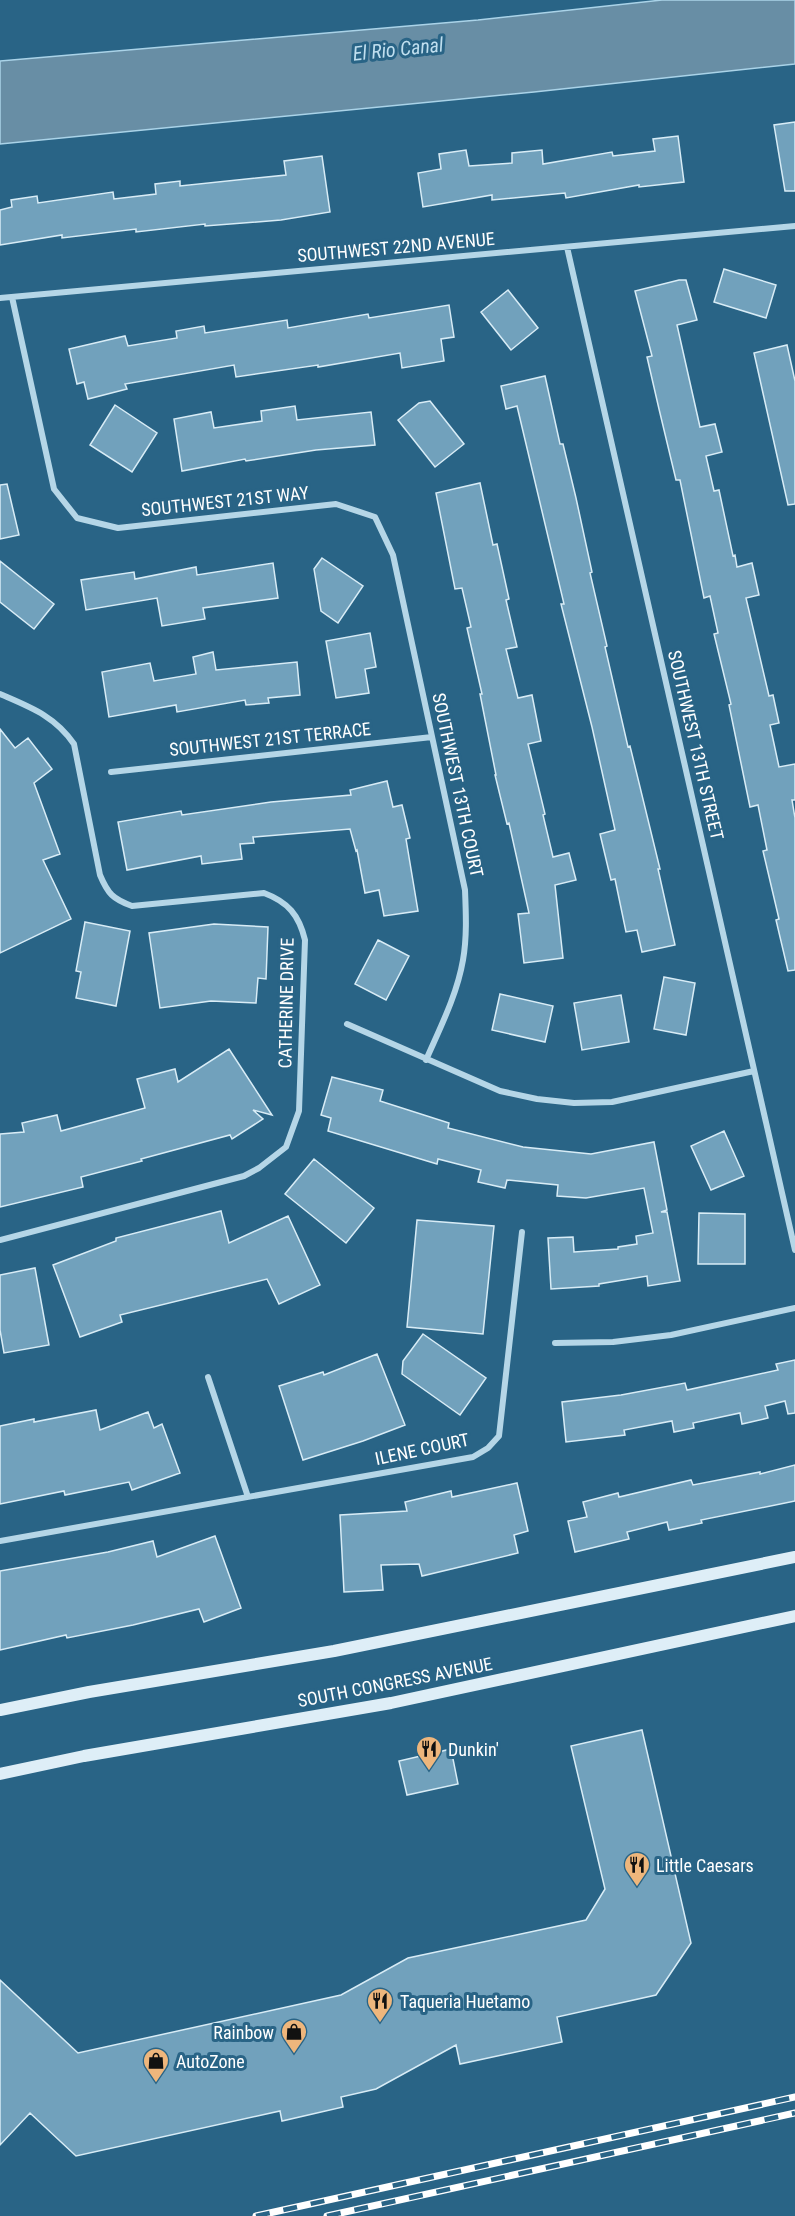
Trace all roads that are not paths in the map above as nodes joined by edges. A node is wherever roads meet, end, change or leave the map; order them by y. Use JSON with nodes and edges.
{"nodes":[{"id":1,"x":795,"y":226,"type":"edge"},
{"id":2,"x":567,"y":247,"type":"junction"},
{"id":3,"x":12,"y":297,"type":"junction"},
{"id":4,"x":0,"y":298,"type":"edge"},
{"id":5,"x":375,"y":517,"type":"joint"},
{"id":6,"x":0,"y":694,"type":"edge"},
{"id":7,"x":432,"y":737,"type":"junction"},
{"id":8,"x":111,"y":772,"type":"dead end"},
{"id":9,"x":347,"y":1024,"type":"dead end"},
{"id":10,"x":426,"y":1060,"type":"junction"},
{"id":11,"x":754,"y":1071,"type":"junction"},
{"id":12,"x":522,"y":1232,"type":"dead end"},
{"id":13,"x":0,"y":1239,"type":"edge"},
{"id":14,"x":795,"y":1250,"type":"edge"},
{"id":15,"x":795,"y":1308,"type":"edge"},
{"id":16,"x":555,"y":1343,"type":"dead end"},
{"id":17,"x":208,"y":1377,"type":"dead end"},
{"id":18,"x":248,"y":1497,"type":"junction"},
{"id":19,"x":0,"y":1541,"type":"edge"},
{"id":20,"x":795,"y":1557,"type":"edge"},
{"id":21,"x":795,"y":1616,"type":"edge"},
{"id":22,"x":0,"y":1710,"type":"edge"},
{"id":23,"x":0,"y":1774,"type":"edge"}],
"edges":[{"from":1,"to":2,"type":"street","name":"SOUTHWEST 22ND AVENUE"},
{"from":2,"to":3,"type":"street","name":"SOUTHWEST 22ND AVENUE"},
{"from":2,"to":11,"type":"street","name":"SOUTHWEST 13TH STREET"},
{"from":3,"to":4,"type":"street","name":"SOUTHWEST 22ND AVENUE"},
{"from":3,"to":5,"type":"street","name":"SOUTHWEST 21ST WAY"},
{"from":5,"to":7,"type":"street","name":"SOUTHWEST 13TH COURT"},
{"from":6,"to":13,"type":"street","name":"CATHERINE DRIVE"},
{"from":7,"to":8,"type":"street","name":"SOUTHWEST 21ST TERRACE"},
{"from":7,"to":10,"type":"street","name":"SOUTHWEST 13TH COURT"},
{"from":9,"to":10,"type":"street"},
{"from":10,"to":11,"type":"street"},
{"from":11,"to":14,"type":"street","name":"SOUTHWEST 13TH STREET"},
{"from":12,"to":18,"type":"street","name":"ILENE COURT"},
{"from":15,"to":16,"type":"street"},
{"from":17,"to":18,"type":"street"},
{"from":18,"to":19,"type":"street","name":"ILENE COURT"},
{"from":20,"to":22,"type":"main road"},
{"from":21,"to":23,"type":"main road","name":"SOUTH CONGRESS AVENUE"}]}
